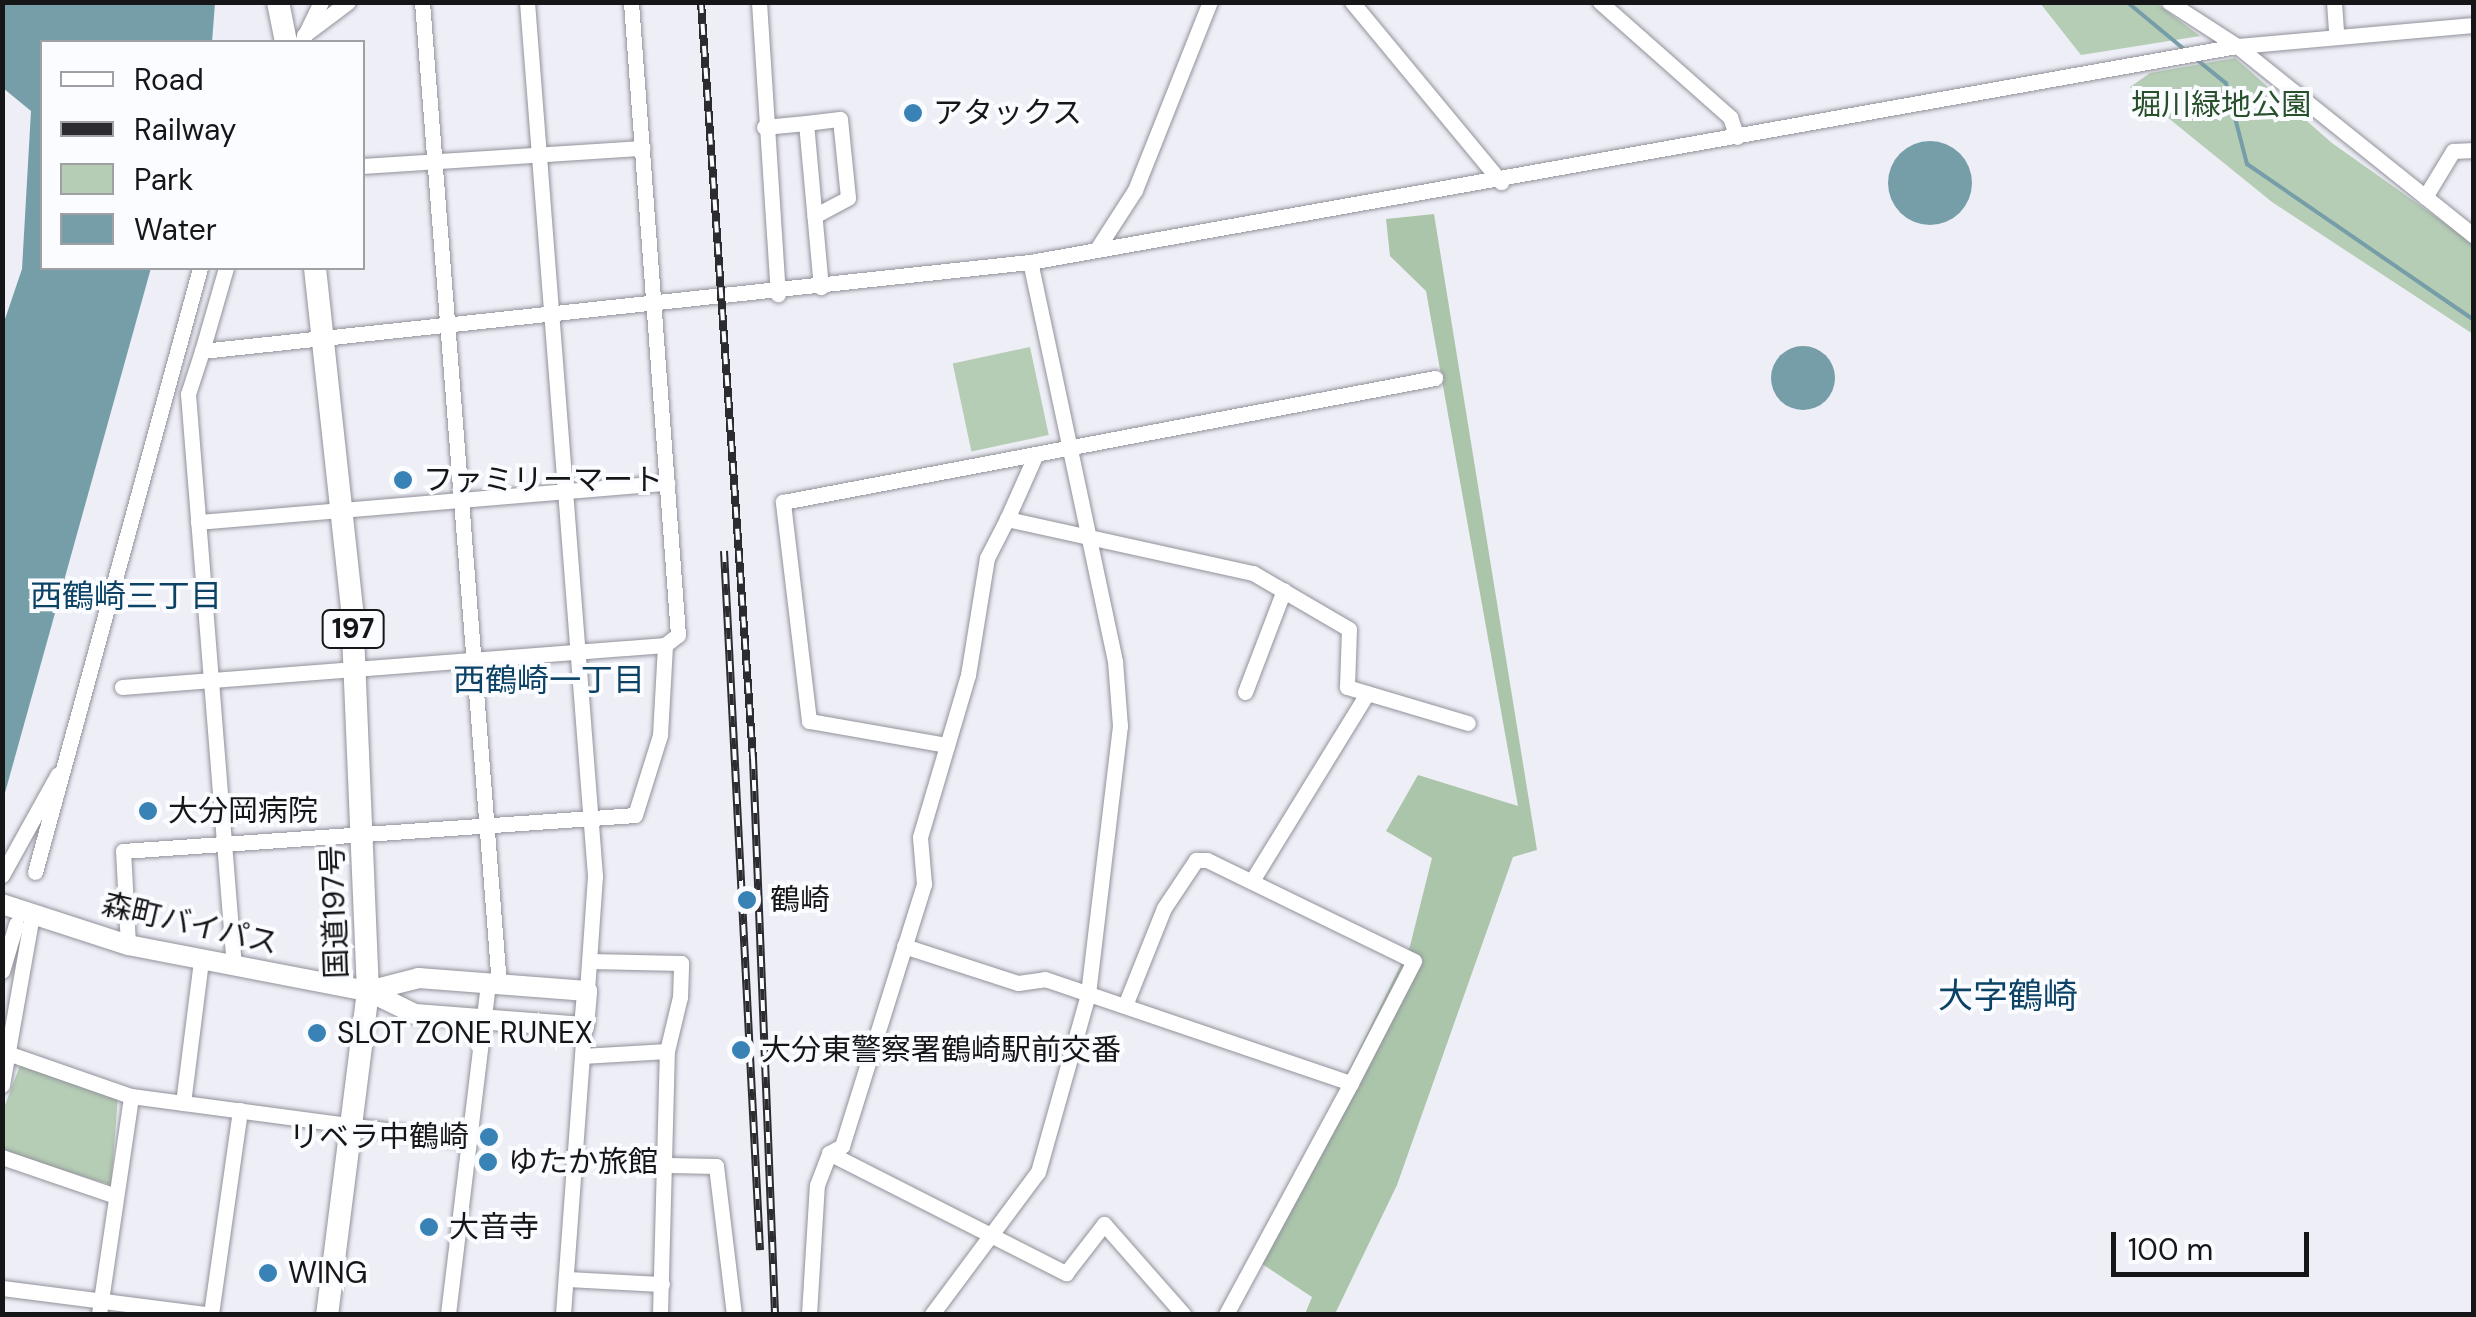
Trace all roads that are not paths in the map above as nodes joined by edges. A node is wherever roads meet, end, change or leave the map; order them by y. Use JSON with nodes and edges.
{"nodes":[{"id":1,"x":278,"y":2,"type":"edge"},
{"id":2,"x":321,"y":2,"type":"edge"},
{"id":3,"x":361,"y":2,"type":"edge"},
{"id":4,"x":422,"y":2,"type":"edge"},
{"id":5,"x":527,"y":2,"type":"edge"},
{"id":6,"x":631,"y":2,"type":"edge"},
{"id":7,"x":759,"y":2,"type":"edge"},
{"id":8,"x":1210,"y":2,"type":"edge"},
{"id":9,"x":1352,"y":2,"type":"edge"},
{"id":10,"x":1600,"y":2,"type":"edge"},
{"id":11,"x":2169,"y":2,"type":"edge"},
{"id":12,"x":2334,"y":2,"type":"edge"},
{"id":13,"x":348,"y":3,"type":"edge"},
{"id":14,"x":2474,"y":25,"type":"edge"},
{"id":15,"x":2336,"y":32,"type":"junction"},
{"id":16,"x":297,"y":40,"type":"edge"},
{"id":17,"x":2237,"y":46,"type":"junction"},
{"id":18,"x":806,"y":124,"type":"junction"},
{"id":19,"x":764,"y":127,"type":"junction"},
{"id":20,"x":1737,"y":137,"type":"junction"},
{"id":21,"x":642,"y":148,"type":"junction"},
{"id":22,"x":2474,"y":150,"type":"edge"},
{"id":23,"x":539,"y":155,"type":"junction"},
{"id":24,"x":434,"y":162,"type":"junction"},
{"id":25,"x":365,"y":166,"type":"edge"},
{"id":26,"x":1501,"y":182,"type":"junction"},
{"id":27,"x":2425,"y":197,"type":"junction"},
{"id":28,"x":814,"y":216,"type":"junction"},
{"id":29,"x":2474,"y":236,"type":"edge"},
{"id":30,"x":1097,"y":249,"type":"junction"},
{"id":31,"x":1030,"y":262,"type":"junction"},
{"id":32,"x":199,"y":270,"type":"edge"},
{"id":33,"x":225,"y":270,"type":"edge"},
{"id":34,"x":315,"y":270,"type":"edge"},
{"id":35,"x":820,"y":287,"type":"junction"},
{"id":36,"x":778,"y":294,"type":"junction"},
{"id":37,"x":654,"y":304,"type":"junction"},
{"id":38,"x":551,"y":312,"type":"junction"},
{"id":39,"x":447,"y":321,"type":"junction"},
{"id":40,"x":322,"y":337,"type":"junction"},
{"id":41,"x":202,"y":350,"type":"junction"},
{"id":42,"x":1435,"y":378,"type":"dead end"},
{"id":43,"x":1069,"y":448,"type":"junction"},
{"id":44,"x":1036,"y":454,"type":"junction"},
{"id":45,"x":666,"y":483,"type":"junction"},
{"id":46,"x":565,"y":492,"type":"junction"},
{"id":47,"x":461,"y":500,"type":"junction"},
{"id":48,"x":342,"y":510,"type":"junction"},
{"id":49,"x":1007,"y":519,"type":"junction"},
{"id":50,"x":198,"y":522,"type":"junction"},
{"id":51,"x":1088,"y":532,"type":"junction"},
{"id":52,"x":1284,"y":590,"type":"junction"},
{"id":53,"x":665,"y":645,"type":"junction"},
{"id":54,"x":578,"y":652,"type":"junction"},
{"id":55,"x":474,"y":660,"type":"junction"},
{"id":56,"x":355,"y":669,"type":"junction"},
{"id":57,"x":211,"y":680,"type":"junction"},
{"id":58,"x":122,"y":687,"type":"dead end"},
{"id":59,"x":1245,"y":692,"type":"dead end"},
{"id":60,"x":1366,"y":694,"type":"junction"},
{"id":61,"x":1468,"y":723,"type":"dead end"},
{"id":62,"x":947,"y":745,"type":"junction"},
{"id":63,"x":68,"y":757,"type":"junction"},
{"id":64,"x":591,"y":818,"type":"junction"},
{"id":65,"x":487,"y":825,"type":"junction"},
{"id":66,"x":362,"y":834,"type":"junction"},
{"id":67,"x":224,"y":844,"type":"junction"},
{"id":68,"x":35,"y":872,"type":"dead end"},
{"id":69,"x":2,"y":875,"type":"edge"},
{"id":70,"x":1253,"y":879,"type":"junction"},
{"id":71,"x":16,"y":913,"type":"edge"},
{"id":72,"x":128,"y":945,"type":"junction"},
{"id":73,"x":904,"y":946,"type":"junction"},
{"id":74,"x":201,"y":960,"type":"junction"},
{"id":75,"x":590,"y":961,"type":"junction"},
{"id":76,"x":234,"y":967,"type":"junction"},
{"id":77,"x":2,"y":971,"type":"edge"},
{"id":78,"x":493,"y":984,"type":"junction"},
{"id":79,"x":368,"y":991,"type":"junction"},
{"id":80,"x":587,"y":991,"type":"junction"},
{"id":81,"x":1088,"y":994,"type":"junction"},
{"id":82,"x":1126,"y":1004,"type":"junction"},
{"id":83,"x":483,"y":1020,"type":"junction"},
{"id":84,"x":584,"y":1028,"type":"junction"},
{"id":85,"x":667,"y":1050,"type":"junction"},
{"id":86,"x":13,"y":1055,"type":"junction"},
{"id":87,"x":582,"y":1056,"type":"junction"},
{"id":88,"x":1351,"y":1083,"type":"junction"},
{"id":89,"x":2,"y":1084,"type":"edge"},
{"id":90,"x":131,"y":1096,"type":"junction"},
{"id":91,"x":183,"y":1102,"type":"junction"},
{"id":92,"x":240,"y":1110,"type":"junction"},
{"id":93,"x":352,"y":1126,"type":"junction"},
{"id":94,"x":468,"y":1141,"type":"junction"},
{"id":95,"x":829,"y":1152,"type":"junction"},
{"id":96,"x":2,"y":1156,"type":"edge"},
{"id":97,"x":670,"y":1166,"type":"junction"},
{"id":98,"x":116,"y":1196,"type":"junction"},
{"id":99,"x":996,"y":1236,"type":"junction"},
{"id":100,"x":566,"y":1279,"type":"junction"},
{"id":101,"x":662,"y":1284,"type":"junction"},
{"id":102,"x":2,"y":1288,"type":"edge"},
{"id":103,"x":100,"y":1308,"type":"edge"},
{"id":104,"x":1163,"y":1308,"type":"edge"},
{"id":105,"x":208,"y":1314,"type":"edge"},
{"id":106,"x":327,"y":1314,"type":"edge"},
{"id":107,"x":448,"y":1314,"type":"edge"},
{"id":108,"x":563,"y":1314,"type":"edge"},
{"id":109,"x":660,"y":1314,"type":"edge"},
{"id":110,"x":734,"y":1314,"type":"edge"},
{"id":111,"x":809,"y":1314,"type":"edge"},
{"id":112,"x":932,"y":1314,"type":"edge"},
{"id":113,"x":1183,"y":1314,"type":"edge"},
{"id":114,"x":1226,"y":1314,"type":"edge"}],
"edges":[{"from":1,"to":16,"type":"highway"},
{"from":2,"to":16,"type":"street"},
{"from":3,"to":13,"type":"street"},
{"from":4,"to":24,"type":"street"},
{"from":5,"to":23,"type":"street"},
{"from":6,"to":21,"type":"street"},
{"from":7,"to":19,"type":"street"},
{"from":8,"to":30,"type":"street"},
{"from":9,"to":26,"type":"street"},
{"from":10,"to":20,"type":"street"},
{"from":11,"to":17,"type":"street"},
{"from":12,"to":15,"type":"street"},
{"from":13,"to":16,"type":"street"},
{"from":14,"to":15,"type":"street"},
{"from":15,"to":17,"type":"street"},
{"from":17,"to":20,"type":"street"},
{"from":17,"to":27,"type":"street"},
{"from":18,"to":19,"type":"street"},
{"from":18,"to":28,"type":"street"},
{"from":18,"to":28,"type":"street"},
{"from":19,"to":36,"type":"street"},
{"from":20,"to":26,"type":"street"},
{"from":21,"to":23,"type":"street"},
{"from":21,"to":37,"type":"street"},
{"from":22,"to":27,"type":"street"},
{"from":23,"to":24,"type":"street"},
{"from":23,"to":38,"type":"street"},
{"from":24,"to":25,"type":"street"},
{"from":24,"to":39,"type":"street"},
{"from":26,"to":30,"type":"street"},
{"from":27,"to":29,"type":"street"},
{"from":28,"to":35,"type":"street"},
{"from":30,"to":31,"type":"street"},
{"from":31,"to":35,"type":"street"},
{"from":31,"to":43,"type":"street"},
{"from":32,"to":63,"type":"street"},
{"from":33,"to":41,"type":"street"},
{"from":34,"to":40,"type":"highway","name":"国道197号","number":"197"},
{"from":35,"to":36,"type":"street"},
{"from":36,"to":37,"type":"street"},
{"from":37,"to":38,"type":"street"},
{"from":37,"to":45,"type":"street"},
{"from":38,"to":39,"type":"street"},
{"from":38,"to":46,"type":"street"},
{"from":39,"to":40,"type":"street"},
{"from":39,"to":47,"type":"street"},
{"from":40,"to":41,"type":"street"},
{"from":40,"to":48,"type":"highway","name":"国道197号","number":"197"},
{"from":41,"to":50,"type":"street"},
{"from":42,"to":43,"type":"street"},
{"from":43,"to":44,"type":"street"},
{"from":43,"to":51,"type":"street"},
{"from":44,"to":49,"type":"street"},
{"from":44,"to":62,"type":"street"},
{"from":45,"to":46,"type":"street"},
{"from":45,"to":53,"type":"street"},
{"from":46,"to":47,"type":"street"},
{"from":46,"to":54,"type":"street"},
{"from":47,"to":48,"type":"street"},
{"from":47,"to":55,"type":"street"},
{"from":48,"to":50,"type":"street"},
{"from":48,"to":56,"type":"highway","name":"国道197号","number":"197"},
{"from":49,"to":51,"type":"street"},
{"from":49,"to":62,"type":"street"},
{"from":50,"to":57,"type":"street"},
{"from":51,"to":52,"type":"street"},
{"from":51,"to":81,"type":"street"},
{"from":52,"to":59,"type":"street"},
{"from":52,"to":60,"type":"street"},
{"from":53,"to":54,"type":"street"},
{"from":53,"to":64,"type":"street"},
{"from":54,"to":55,"type":"street"},
{"from":54,"to":64,"type":"street"},
{"from":55,"to":56,"type":"street"},
{"from":55,"to":65,"type":"street"},
{"from":56,"to":57,"type":"street"},
{"from":56,"to":66,"type":"highway","name":"国道197号","number":"197"},
{"from":57,"to":58,"type":"street"},
{"from":57,"to":67,"type":"street"},
{"from":60,"to":61,"type":"street"},
{"from":60,"to":70,"type":"street"},
{"from":62,"to":73,"type":"street"},
{"from":63,"to":68,"type":"street"},
{"from":63,"to":69,"type":"street"},
{"from":64,"to":65,"type":"street"},
{"from":64,"to":75,"type":"street"},
{"from":65,"to":66,"type":"street"},
{"from":65,"to":78,"type":"street"},
{"from":66,"to":67,"type":"street"},
{"from":66,"to":79,"type":"highway","name":"国道197号","number":"197"},
{"from":67,"to":72,"type":"street"},
{"from":67,"to":76,"type":"street"},
{"from":70,"to":82,"type":"street"},
{"from":70,"to":88,"type":"street"},
{"from":71,"to":72,"type":"main road","name":"森町バイパス"},
{"from":71,"to":77,"type":"street"},
{"from":71,"to":86,"type":"street"},
{"from":72,"to":74,"type":"main road","name":"森町バイパス"},
{"from":73,"to":81,"type":"street"},
{"from":73,"to":95,"type":"street"},
{"from":74,"to":76,"type":"main road","name":"森町バイパス"},
{"from":74,"to":91,"type":"street"},
{"from":75,"to":80,"type":"street"},
{"from":75,"to":85,"type":"street"},
{"from":76,"to":79,"type":"main road","name":"森町バイパス"},
{"from":78,"to":79,"type":"main road"},
{"from":78,"to":80,"type":"main road"},
{"from":78,"to":83,"type":"street"},
{"from":79,"to":83,"type":"main road"},
{"from":79,"to":93,"type":"highway","name":"国道197号","number":"197"},
{"from":80,"to":84,"type":"main road"},
{"from":81,"to":82,"type":"street"},
{"from":81,"to":99,"type":"street"},
{"from":82,"to":88,"type":"street"},
{"from":83,"to":84,"type":"main road"},
{"from":83,"to":94,"type":"street"},
{"from":84,"to":87,"type":"street"},
{"from":85,"to":87,"type":"street"},
{"from":85,"to":97,"type":"street"},
{"from":86,"to":89,"type":"street"},
{"from":86,"to":90,"type":"street"},
{"from":87,"to":100,"type":"street"},
{"from":88,"to":114,"type":"street"},
{"from":90,"to":91,"type":"street"},
{"from":90,"to":98,"type":"street"},
{"from":91,"to":92,"type":"street"},
{"from":92,"to":93,"type":"street"},
{"from":92,"to":105,"type":"street"},
{"from":93,"to":94,"type":"street"},
{"from":93,"to":106,"type":"highway","name":"国道197号","number":"197"},
{"from":94,"to":107,"type":"street"},
{"from":95,"to":99,"type":"street"},
{"from":95,"to":111,"type":"street"},
{"from":96,"to":98,"type":"street"},
{"from":97,"to":101,"type":"street"},
{"from":97,"to":110,"type":"street"},
{"from":98,"to":103,"type":"street"},
{"from":99,"to":104,"type":"street"},
{"from":99,"to":112,"type":"street"},
{"from":100,"to":101,"type":"street"},
{"from":100,"to":108,"type":"street"},
{"from":101,"to":109,"type":"street"},
{"from":102,"to":103,"type":"street"},
{"from":103,"to":105,"type":"street"},
{"from":104,"to":113,"type":"street"}]}
